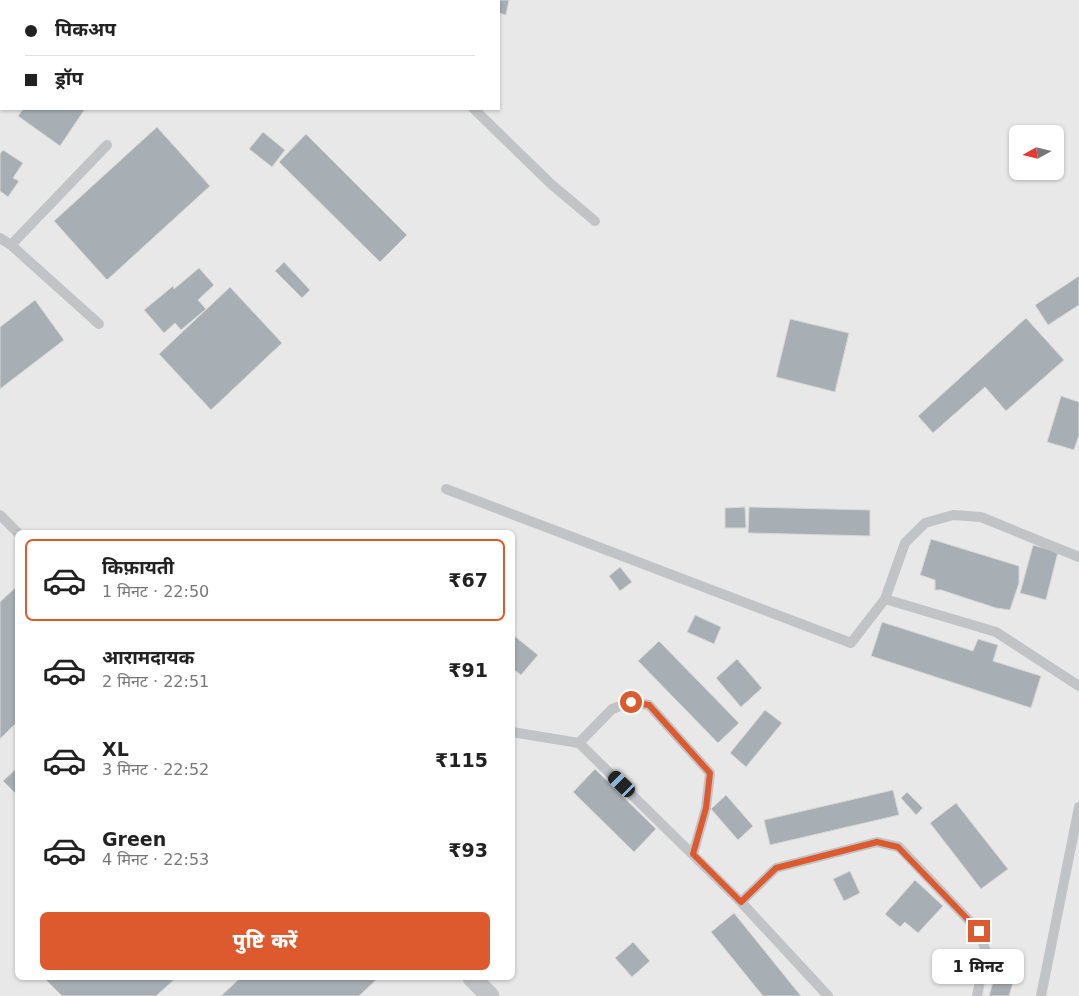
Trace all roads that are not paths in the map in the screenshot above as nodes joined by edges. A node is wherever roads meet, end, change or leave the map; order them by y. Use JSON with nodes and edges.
{"nodes":[{"id":1,"x":475,"y":110,"type":"edge"},
{"id":2,"x":108,"y":145,"type":"dead end"},
{"id":3,"x":595,"y":221,"type":"dead end"},
{"id":4,"x":0,"y":238,"type":"edge"},
{"id":5,"x":11,"y":245,"type":"junction"},
{"id":6,"x":99,"y":324,"type":"dead end"},
{"id":7,"x":446,"y":489,"type":"dead end"},
{"id":8,"x":0,"y":515,"type":"edge"},
{"id":9,"x":15,"y":530,"type":"edge"},
{"id":10,"x":1079,"y":557,"type":"edge"},
{"id":11,"x":885,"y":599,"type":"junction"},
{"id":12,"x":1079,"y":686,"type":"edge"},
{"id":13,"x":515,"y":732,"type":"edge"},
{"id":14,"x":579,"y":742,"type":"junction"},
{"id":15,"x":1079,"y":806,"type":"edge"},
{"id":16,"x":693,"y":854,"type":"junction"},
{"id":17,"x":741,"y":902,"type":"junction"},
{"id":18,"x":474,"y":980,"type":"edge"},
{"id":19,"x":490,"y":996,"type":"edge"},
{"id":20,"x":828,"y":996,"type":"edge"},
{"id":21,"x":977,"y":996,"type":"edge"},
{"id":22,"x":1041,"y":996,"type":"edge"}],
"edges":[{"from":1,"to":3,"type":"lane"},
{"from":2,"to":5,"type":"lane"},
{"from":4,"to":5,"type":"lane"},
{"from":5,"to":6,"type":"lane"},
{"from":7,"to":11,"type":"lane"},
{"from":8,"to":9,"type":"lane"},
{"from":10,"to":11,"type":"lane"},
{"from":11,"to":12,"type":"lane"},
{"from":13,"to":14,"type":"lane"},
{"from":14,"to":16,"type":"lane"},
{"from":14,"to":16,"type":"lane"},
{"from":15,"to":22,"type":"lane"},
{"from":16,"to":17,"type":"lane"},
{"from":17,"to":20,"type":"lane"},
{"from":17,"to":21,"type":"lane"},
{"from":18,"to":19,"type":"street"}]}
